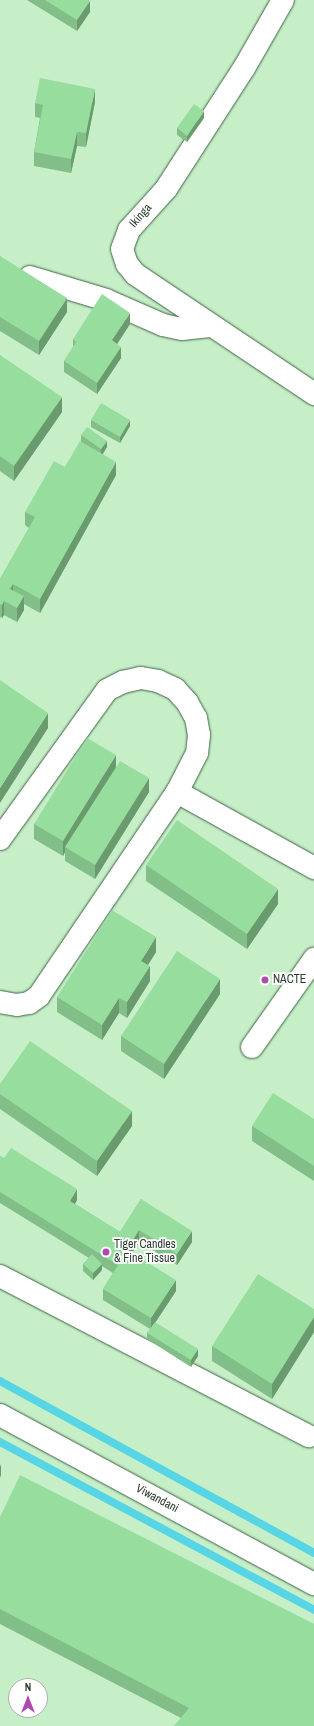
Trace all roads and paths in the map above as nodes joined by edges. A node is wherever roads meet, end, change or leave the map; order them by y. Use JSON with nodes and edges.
{"nodes":[{"id":1,"x":283,"y":0,"type":"edge"},
{"id":2,"x":30,"y":277,"type":"edge"},
{"id":3,"x":212,"y":326,"type":"junction"},
{"id":4,"x":314,"y":394,"type":"edge"},
{"id":5,"x":177,"y":792,"type":"junction"},
{"id":6,"x":0,"y":839,"type":"edge"},
{"id":7,"x":314,"y":868,"type":"edge"},
{"id":8,"x":314,"y":959,"type":"edge"},
{"id":9,"x":0,"y":1002,"type":"edge"},
{"id":10,"x":252,"y":1047,"type":"dead end"},
{"id":11,"x":0,"y":1276,"type":"edge"},
{"id":12,"x":0,"y":1415,"type":"edge"},
{"id":13,"x":309,"y":1436,"type":"dead end"},
{"id":14,"x":314,"y":1584,"type":"edge"}],
"edges":[{"from":1,"to":3,"type":"street","name":"Ikinga"},
{"from":2,"to":3,"type":"street"},
{"from":3,"to":4,"type":"street","name":"Ikinga"},
{"from":5,"to":6,"type":"street"},
{"from":5,"to":7,"type":"street"},
{"from":5,"to":9,"type":"street"},
{"from":8,"to":10,"type":"street"},
{"from":11,"to":13,"type":"street"},
{"from":12,"to":14,"type":"street","name":"Viwandani"}]}
